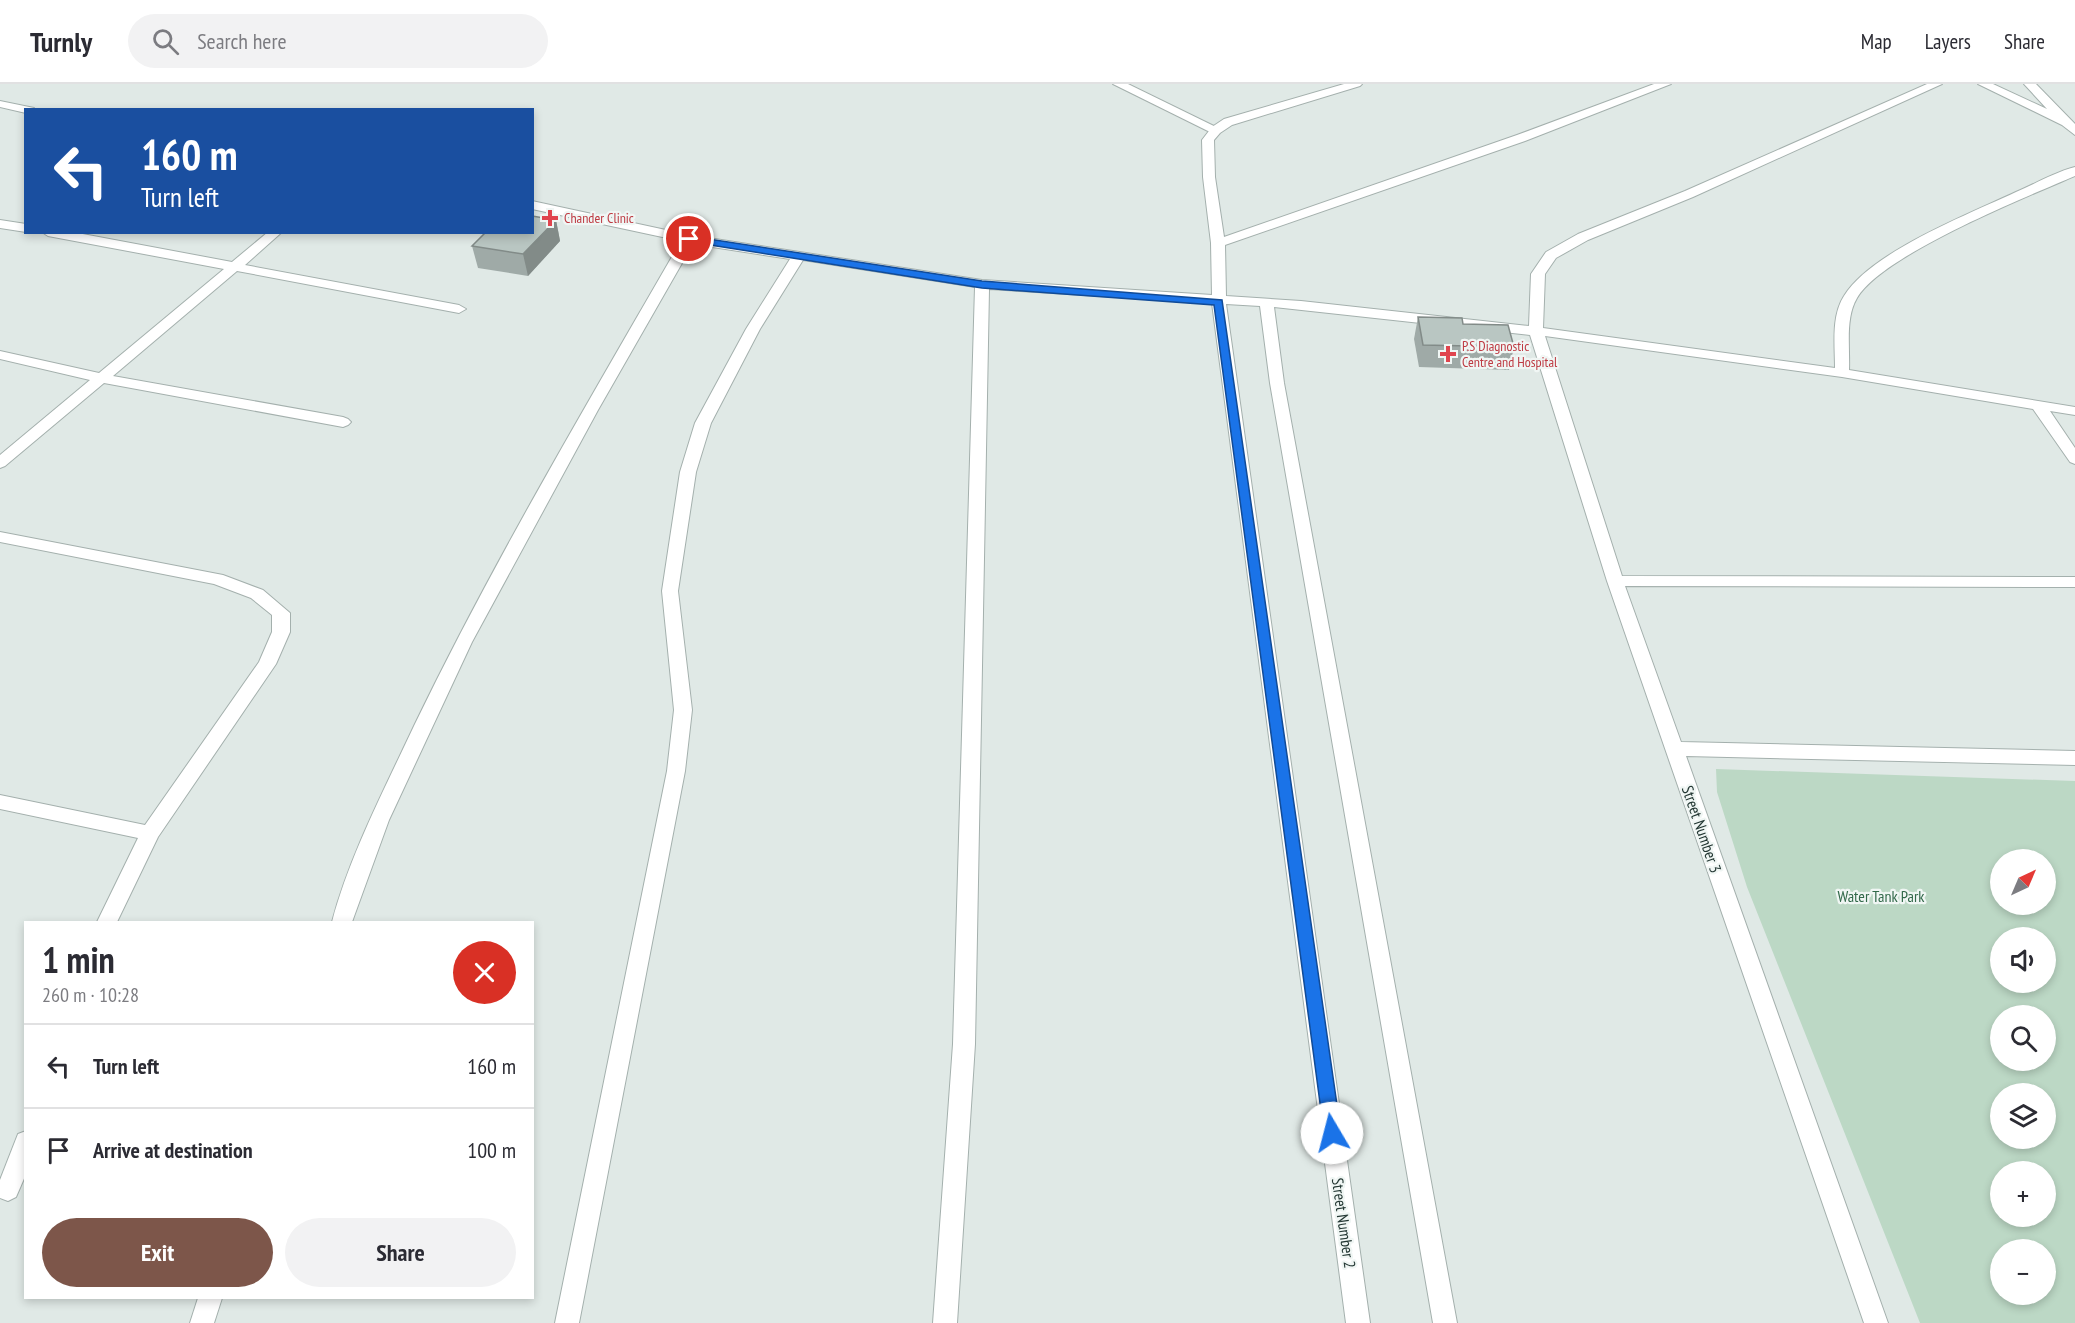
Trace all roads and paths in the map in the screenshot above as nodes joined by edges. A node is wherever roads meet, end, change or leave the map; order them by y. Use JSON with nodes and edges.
{"nodes":[{"id":1,"x":1119,"y":84,"type":"edge"},
{"id":2,"x":1356,"y":84,"type":"edge"},
{"id":3,"x":1665,"y":84,"type":"edge"},
{"id":4,"x":1936,"y":84,"type":"edge"},
{"id":5,"x":1984,"y":84,"type":"edge"},
{"id":6,"x":2030,"y":84,"type":"edge"},
{"id":7,"x":0,"y":104,"type":"edge"},
{"id":8,"x":24,"y":109,"type":"edge"},
{"id":9,"x":2066,"y":122,"type":"junction"},
{"id":10,"x":1216,"y":130,"type":"junction"},
{"id":11,"x":2075,"y":131,"type":"edge"},
{"id":12,"x":2075,"y":171,"type":"edge"},
{"id":13,"x":534,"y":205,"type":"edge"},
{"id":14,"x":0,"y":224,"type":"edge"},
{"id":15,"x":24,"y":228,"type":"edge"},
{"id":16,"x":59,"y":234,"type":"edge"},
{"id":17,"x":274,"y":234,"type":"edge"},
{"id":18,"x":689,"y":239,"type":"junction"},
{"id":19,"x":1218,"y":243,"type":"junction"},
{"id":20,"x":798,"y":258,"type":"junction"},
{"id":21,"x":235,"y":267,"type":"junction"},
{"id":22,"x":982,"y":285,"type":"junction"},
{"id":23,"x":1219,"y":302,"type":"junction"},
{"id":24,"x":1267,"y":304,"type":"junction"},
{"id":25,"x":459,"y":309,"type":"dead end"},
{"id":26,"x":1536,"y":331,"type":"junction"},
{"id":27,"x":0,"y":355,"type":"edge"},
{"id":28,"x":1842,"y":373,"type":"junction"},
{"id":29,"x":101,"y":378,"type":"junction"},
{"id":30,"x":2038,"y":405,"type":"junction"},
{"id":31,"x":2075,"y":411,"type":"edge"},
{"id":32,"x":344,"y":422,"type":"dead end"},
{"id":33,"x":2075,"y":459,"type":"edge"},
{"id":34,"x":0,"y":462,"type":"edge"},
{"id":35,"x":0,"y":537,"type":"edge"},
{"id":36,"x":1615,"y":581,"type":"junction"},
{"id":37,"x":2075,"y":582,"type":"edge"},
{"id":38,"x":1673,"y":749,"type":"junction"},
{"id":39,"x":2075,"y":758,"type":"edge"},
{"id":40,"x":0,"y":802,"type":"edge"},
{"id":41,"x":150,"y":833,"type":"junction"},
{"id":42,"x":107,"y":921,"type":"edge"},
{"id":43,"x":342,"y":921,"type":"edge"},
{"id":44,"x":24,"y":1147,"type":"edge"},
{"id":45,"x":11,"y":1189,"type":"edge"},
{"id":46,"x":210,"y":1299,"type":"edge"},
{"id":47,"x":202,"y":1323,"type":"edge"},
{"id":48,"x":567,"y":1323,"type":"edge"},
{"id":49,"x":945,"y":1323,"type":"edge"},
{"id":50,"x":1358,"y":1323,"type":"edge"},
{"id":51,"x":1445,"y":1323,"type":"edge"},
{"id":52,"x":1876,"y":1323,"type":"edge"}],
"edges":[{"from":1,"to":10,"type":"street"},
{"from":2,"to":10,"type":"street"},
{"from":3,"to":19,"type":"street"},
{"from":4,"to":26,"type":"street","name":"Street Number 3"},
{"from":5,"to":9,"type":"street"},
{"from":6,"to":9,"type":"street"},
{"from":7,"to":8,"type":"street"},
{"from":9,"to":11,"type":"street"},
{"from":10,"to":19,"type":"street","name":"Street Number 2"},
{"from":12,"to":28,"type":"street"},
{"from":13,"to":18,"type":"street"},
{"from":14,"to":15,"type":"street"},
{"from":16,"to":21,"type":"street"},
{"from":17,"to":21,"type":"street"},
{"from":18,"to":20,"type":"street"},
{"from":18,"to":43,"type":"street"},
{"from":19,"to":23,"type":"street","name":"Street Number 2"},
{"from":20,"to":22,"type":"street"},
{"from":20,"to":48,"type":"street"},
{"from":21,"to":25,"type":"street"},
{"from":21,"to":29,"type":"street"},
{"from":22,"to":23,"type":"street"},
{"from":22,"to":49,"type":"street"},
{"from":23,"to":24,"type":"street"},
{"from":23,"to":50,"type":"street","name":"Street Number 2"},
{"from":24,"to":26,"type":"street"},
{"from":24,"to":51,"type":"street"},
{"from":26,"to":28,"type":"street"},
{"from":26,"to":36,"type":"street","name":"Street Number 3"},
{"from":27,"to":29,"type":"street"},
{"from":28,"to":30,"type":"street"},
{"from":29,"to":32,"type":"street"},
{"from":29,"to":34,"type":"street"},
{"from":30,"to":31,"type":"street"},
{"from":30,"to":33,"type":"street"},
{"from":35,"to":41,"type":"street"},
{"from":36,"to":37,"type":"street"},
{"from":36,"to":38,"type":"street","name":"Street Number 3"},
{"from":38,"to":39,"type":"street"},
{"from":38,"to":52,"type":"street","name":"Street Number 3"},
{"from":40,"to":41,"type":"street"},
{"from":41,"to":42,"type":"street"},
{"from":44,"to":45,"type":"street"},
{"from":46,"to":47,"type":"street"}]}
